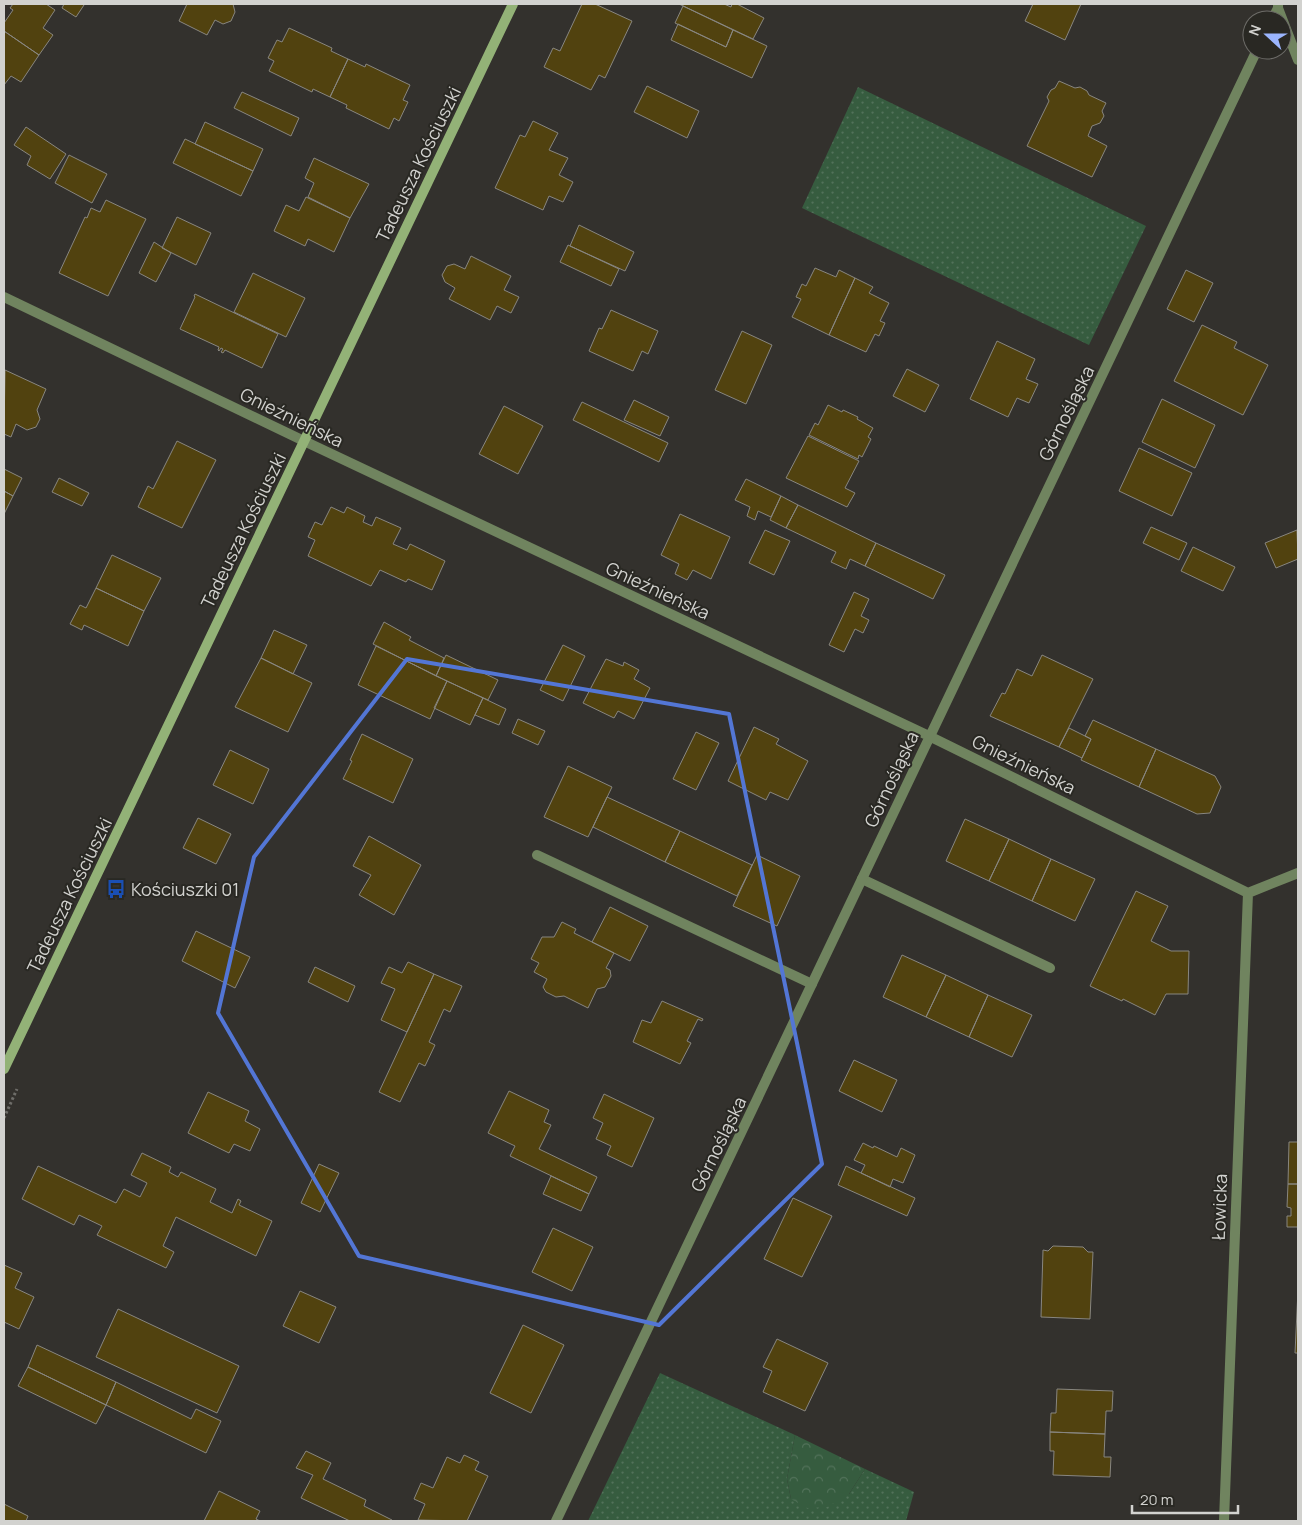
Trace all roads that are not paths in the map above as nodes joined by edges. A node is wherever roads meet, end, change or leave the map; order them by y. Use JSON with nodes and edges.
{"nodes":[{"id":1,"x":513,"y":4,"type":"edge"},
{"id":2,"x":1278,"y":6,"type":"edge"},
{"id":3,"x":1252,"y":60,"type":"edge"},
{"id":4,"x":1298,"y":60,"type":"edge"},
{"id":5,"x":4,"y":297,"type":"edge"},
{"id":6,"x":304,"y":441,"type":"junction"},
{"id":7,"x":929,"y":736,"type":"junction"},
{"id":8,"x":538,"y":855,"type":"dead end"},
{"id":9,"x":1298,"y":873,"type":"edge"},
{"id":10,"x":862,"y":879,"type":"junction"},
{"id":11,"x":1248,"y":893,"type":"junction"},
{"id":12,"x":1050,"y":968,"type":"dead end"},
{"id":13,"x":812,"y":984,"type":"junction"},
{"id":14,"x":4,"y":1069,"type":"edge"},
{"id":15,"x":556,"y":1521,"type":"edge"},
{"id":16,"x":1224,"y":1521,"type":"edge"}],
"edges":[{"from":1,"to":6,"type":"street","name":"Tadeusza Kościuszki"},
{"from":2,"to":4,"type":"street"},
{"from":3,"to":7,"type":"street","name":"Górnośląska"},
{"from":5,"to":6,"type":"street","name":"Gnieźnieńska"},
{"from":6,"to":7,"type":"street","name":"Gnieźnieńska"},
{"from":6,"to":14,"type":"street","name":"Tadeusza Kościuszki"},
{"from":7,"to":10,"type":"street","name":"Górnośląska"},
{"from":7,"to":11,"type":"street","name":"Gnieźnieńska"},
{"from":8,"to":13,"type":"street"},
{"from":9,"to":11,"type":"street"},
{"from":10,"to":12,"type":"street"},
{"from":10,"to":13,"type":"street","name":"Górnośląska"},
{"from":11,"to":16,"type":"street","name":"Łowicka"},
{"from":13,"to":15,"type":"street","name":"Górnośląska"}]}
